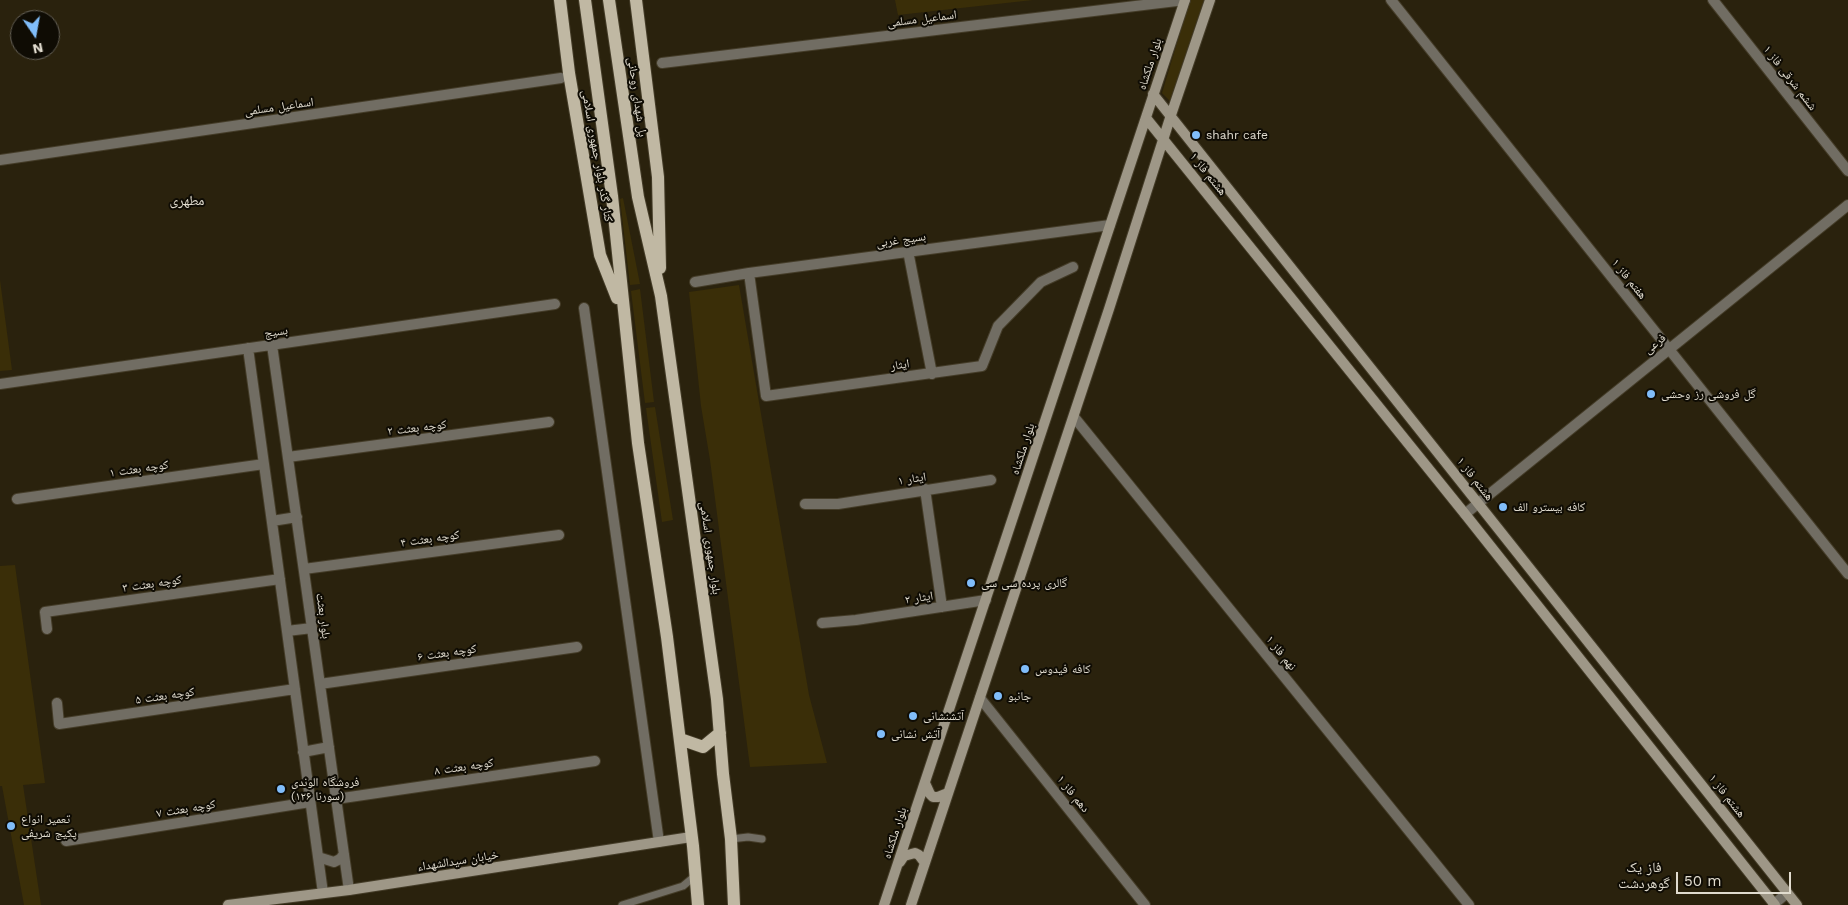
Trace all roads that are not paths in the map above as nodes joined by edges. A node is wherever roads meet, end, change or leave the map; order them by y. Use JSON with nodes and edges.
{"nodes":[{"id":1,"x":560,"y":0,"type":"edge"},
{"id":2,"x":585,"y":0,"type":"edge"},
{"id":3,"x":609,"y":0,"type":"edge"},
{"id":4,"x":636,"y":0,"type":"edge"},
{"id":5,"x":1185,"y":0,"type":"edge"},
{"id":6,"x":1210,"y":0,"type":"edge"},
{"id":7,"x":1390,"y":0,"type":"edge"},
{"id":8,"x":1713,"y":0,"type":"edge"},
{"id":9,"x":662,"y":63,"type":"dead end"},
{"id":10,"x":561,"y":78,"type":"dead end"},
{"id":11,"x":1154,"y":94,"type":"junction"},
{"id":12,"x":1171,"y":115,"type":"junction"},
{"id":13,"x":1146,"y":118,"type":"junction"},
{"id":14,"x":1164,"y":139,"type":"junction"},
{"id":15,"x":0,"y":160,"type":"edge"},
{"id":16,"x":1848,"y":171,"type":"edge"},
{"id":17,"x":638,"y":197,"type":"joint"},
{"id":18,"x":1848,"y":205,"type":"edge"},
{"id":19,"x":1110,"y":225,"type":"junction"},
{"id":20,"x":908,"y":252,"type":"junction"},
{"id":21,"x":1073,"y":267,"type":"dead end"},
{"id":22,"x":749,"y":273,"type":"junction"},
{"id":23,"x":695,"y":282,"type":"dead end"},
{"id":24,"x":661,"y":296,"type":"junction"},
{"id":25,"x":555,"y":304,"type":"dead end"},
{"id":26,"x":584,"y":308,"type":"dead end"},
{"id":27,"x":623,"y":313,"type":"junction"},
{"id":28,"x":272,"y":345,"type":"junction"},
{"id":29,"x":248,"y":348,"type":"junction"},
{"id":30,"x":1669,"y":349,"type":"junction"},
{"id":31,"x":932,"y":374,"type":"junction"},
{"id":32,"x":0,"y":384,"type":"edge"},
{"id":33,"x":1074,"y":417,"type":"junction"},
{"id":34,"x":549,"y":422,"type":"dead end"},
{"id":35,"x":288,"y":457,"type":"junction"},
{"id":36,"x":264,"y":464,"type":"junction"},
{"id":37,"x":991,"y":480,"type":"dead end"},
{"id":38,"x":925,"y":490,"type":"junction"},
{"id":39,"x":17,"y":498,"type":"dead end"},
{"id":40,"x":1478,"y":502,"type":"junction"},
{"id":41,"x":805,"y":504,"type":"dead end"},
{"id":42,"x":1465,"y":514,"type":"junction"},
{"id":43,"x":296,"y":517,"type":"junction"},
{"id":44,"x":272,"y":521,"type":"junction"},
{"id":45,"x":559,"y":534,"type":"dead end"},
{"id":46,"x":304,"y":568,"type":"junction"},
{"id":47,"x":1848,"y":574,"type":"edge"},
{"id":48,"x":280,"y":579,"type":"junction"},
{"id":49,"x":986,"y":600,"type":"junction"},
{"id":50,"x":942,"y":607,"type":"junction"},
{"id":51,"x":822,"y":623,"type":"dead end"},
{"id":52,"x":312,"y":628,"type":"junction"},
{"id":53,"x":47,"y":629,"type":"dead end"},
{"id":54,"x":287,"y":631,"type":"junction"},
{"id":55,"x":578,"y":647,"type":"dead end"},
{"id":56,"x":320,"y":684,"type":"junction"},
{"id":57,"x":295,"y":689,"type":"junction"},
{"id":58,"x":980,"y":698,"type":"junction"},
{"id":59,"x":57,"y":703,"type":"dead end"},
{"id":60,"x":720,"y":733,"type":"junction"},
{"id":61,"x":680,"y":739,"type":"junction"},
{"id":62,"x":329,"y":748,"type":"junction"},
{"id":63,"x":303,"y":752,"type":"junction"},
{"id":64,"x":595,"y":760,"type":"dead end"},
{"id":65,"x":925,"y":783,"type":"junction"},
{"id":66,"x":948,"y":793,"type":"junction"},
{"id":67,"x":336,"y":799,"type":"junction"},
{"id":68,"x":310,"y":802,"type":"junction"},
{"id":69,"x":691,"y":837,"type":"junction"},
{"id":70,"x":731,"y":839,"type":"junction"},
{"id":71,"x":762,"y":839,"type":"dead end"},
{"id":72,"x":66,"y":841,"type":"dead end"},
{"id":73,"x":659,"y":842,"type":"junction"},
{"id":74,"x":344,"y":854,"type":"junction"},
{"id":75,"x":318,"y":857,"type":"junction"},
{"id":76,"x":899,"y":862,"type":"junction"},
{"id":77,"x":925,"y":863,"type":"junction"},
{"id":78,"x":695,"y":876,"type":"junction"},
{"id":79,"x":349,"y":890,"type":"junction"},
{"id":80,"x":323,"y":893,"type":"junction"},
{"id":81,"x":1787,"y":893,"type":"junction"},
{"id":82,"x":697,"y":904,"type":"edge"},
{"id":83,"x":228,"y":905,"type":"edge"},
{"id":84,"x":622,"y":905,"type":"edge"},
{"id":85,"x":734,"y":905,"type":"edge"},
{"id":86,"x":884,"y":905,"type":"edge"},
{"id":87,"x":910,"y":905,"type":"edge"},
{"id":88,"x":1146,"y":905,"type":"edge"},
{"id":89,"x":1469,"y":905,"type":"edge"},
{"id":90,"x":1774,"y":905,"type":"edge"},
{"id":91,"x":1797,"y":905,"type":"edge"}],
"edges":[{"from":1,"to":27,"type":"main road","name":"کنار گذر بلوار جمهوری اسلامی"},
{"from":2,"to":27,"type":"main road"},
{"from":3,"to":17,"type":"main road","name":"پل شهدای روحانی"},
{"from":4,"to":24,"type":"main road"},
{"from":5,"to":9,"type":"street","name":"اسماعیل مسلمی"},
{"from":5,"to":11,"type":"main road","name":"بلوار ملکشاه"},
{"from":6,"to":12,"type":"main road"},
{"from":7,"to":30,"type":"street","name":"هفتم فاز ۱"},
{"from":8,"to":16,"type":"street","name":"ششم شرقی فاز ۱"},
{"from":10,"to":15,"type":"street","name":"اسماعیل مسلمی"},
{"from":11,"to":12,"type":"main road","name":"هشتم فاز ۱"},
{"from":11,"to":13,"type":"main road","name":"بلوار ملکشاه"},
{"from":12,"to":14,"type":"main road"},
{"from":12,"to":40,"type":"main road","name":"هشتم فاز ۱"},
{"from":13,"to":14,"type":"main road","name":"هشتم فاز ۱"},
{"from":13,"to":19,"type":"main road","name":"بلوار ملکشاه"},
{"from":14,"to":33,"type":"main road"},
{"from":14,"to":42,"type":"main road","name":"هشتم فاز ۱"},
{"from":17,"to":24,"type":"main road","name":"بلوار جمهوری اسلامی"},
{"from":18,"to":30,"type":"street","name":"فرعی"},
{"from":19,"to":20,"type":"street","name":"بسیج غربی"},
{"from":19,"to":49,"type":"main road","name":"بلوار ملکشاه"},
{"from":20,"to":22,"type":"street","name":"بسیج غربی"},
{"from":20,"to":31,"type":"street"},
{"from":21,"to":31,"type":"street","name":"ایثار"},
{"from":22,"to":23,"type":"street","name":"بسیج غربی"},
{"from":22,"to":31,"type":"street","name":"ایثار"},
{"from":24,"to":60,"type":"main road","name":"بلوار جمهوری اسلامی"},
{"from":25,"to":28,"type":"street","name":"بسیج"},
{"from":26,"to":73,"type":"street"},
{"from":27,"to":61,"type":"main road"},
{"from":28,"to":29,"type":"street","name":"بسیج"},
{"from":28,"to":35,"type":"street","name":"بلوار بعثت"},
{"from":29,"to":32,"type":"street","name":"بسیج"},
{"from":29,"to":36,"type":"street"},
{"from":30,"to":40,"type":"street","name":"فرعی"},
{"from":30,"to":47,"type":"street","name":"هفتم فاز ۱"},
{"from":33,"to":58,"type":"main road"},
{"from":33,"to":89,"type":"street","name":"نهم فاز ۱"},
{"from":34,"to":35,"type":"street","name":"کوچه بعثت ۲"},
{"from":35,"to":43,"type":"street","name":"بلوار بعثت"},
{"from":36,"to":39,"type":"street","name":"کوچه بعثت ۱"},
{"from":36,"to":44,"type":"street"},
{"from":37,"to":38,"type":"street","name":"ایثار ۱"},
{"from":38,"to":41,"type":"street","name":"ایثار ۱"},
{"from":38,"to":50,"type":"street"},
{"from":40,"to":42,"type":"street","name":"فرعی"},
{"from":40,"to":81,"type":"main road","name":"هشتم فاز ۱"},
{"from":42,"to":90,"type":"main road","name":"هشتم فاز ۱"},
{"from":43,"to":44,"type":"street"},
{"from":43,"to":46,"type":"street","name":"بلوار بعثت"},
{"from":44,"to":48,"type":"street"},
{"from":45,"to":46,"type":"street","name":"کوچه بعثت ۴"},
{"from":46,"to":52,"type":"street","name":"بلوار بعثت"},
{"from":48,"to":53,"type":"street","name":"کوچه بعثت ۳"},
{"from":48,"to":54,"type":"street"},
{"from":49,"to":50,"type":"street","name":"ایثار ۲"},
{"from":49,"to":65,"type":"main road","name":"بلوار ملکشاه"},
{"from":50,"to":51,"type":"street","name":"ایثار ۲"},
{"from":52,"to":54,"type":"street"},
{"from":52,"to":56,"type":"street","name":"بلوار بعثت"},
{"from":54,"to":57,"type":"street"},
{"from":55,"to":56,"type":"street","name":"کوچه بعثت ۶"},
{"from":56,"to":62,"type":"street","name":"بلوار بعثت"},
{"from":57,"to":59,"type":"street","name":"کوچه بعثت ۵"},
{"from":57,"to":63,"type":"street"},
{"from":58,"to":66,"type":"main road"},
{"from":58,"to":88,"type":"street","name":"دهم فاز ۱"},
{"from":60,"to":61,"type":"main road"},
{"from":60,"to":70,"type":"main road","name":"بلوار جمهوری اسلامی"},
{"from":61,"to":69,"type":"main road"},
{"from":62,"to":63,"type":"street"},
{"from":62,"to":67,"type":"street","name":"بلوار بعثت"},
{"from":63,"to":68,"type":"street"},
{"from":64,"to":67,"type":"street","name":"کوچه بعثت ۸"},
{"from":65,"to":66,"type":"main road"},
{"from":65,"to":76,"type":"main road","name":"بلوار ملکشاه"},
{"from":66,"to":77,"type":"main road"},
{"from":67,"to":74,"type":"street","name":"بلوار بعثت"},
{"from":68,"to":72,"type":"street","name":"کوچه بعثت ۷"},
{"from":68,"to":75,"type":"street"},
{"from":69,"to":73,"type":"main road","name":"خیابان سیدالشهداء"},
{"from":69,"to":78,"type":"main road"},
{"from":70,"to":71,"type":"lane"},
{"from":70,"to":85,"type":"main road","name":"بلوار جمهوری اسلامی"},
{"from":73,"to":79,"type":"main road","name":"خیابان سیدالشهداء"},
{"from":74,"to":75,"type":"street"},
{"from":74,"to":79,"type":"street","name":"بلوار بعثت"},
{"from":75,"to":80,"type":"street"},
{"from":76,"to":77,"type":"main road"},
{"from":76,"to":86,"type":"main road","name":"بلوار ملکشاه"},
{"from":77,"to":87,"type":"main road"},
{"from":78,"to":82,"type":"main road"},
{"from":78,"to":84,"type":"lane"},
{"from":79,"to":80,"type":"main road","name":"خیابان سیدالشهداء"},
{"from":80,"to":83,"type":"main road","name":"خیابان سیدالشهداء"},
{"from":81,"to":90,"type":"street"},
{"from":81,"to":91,"type":"main road","name":"هشتم فاز ۱"}]}
